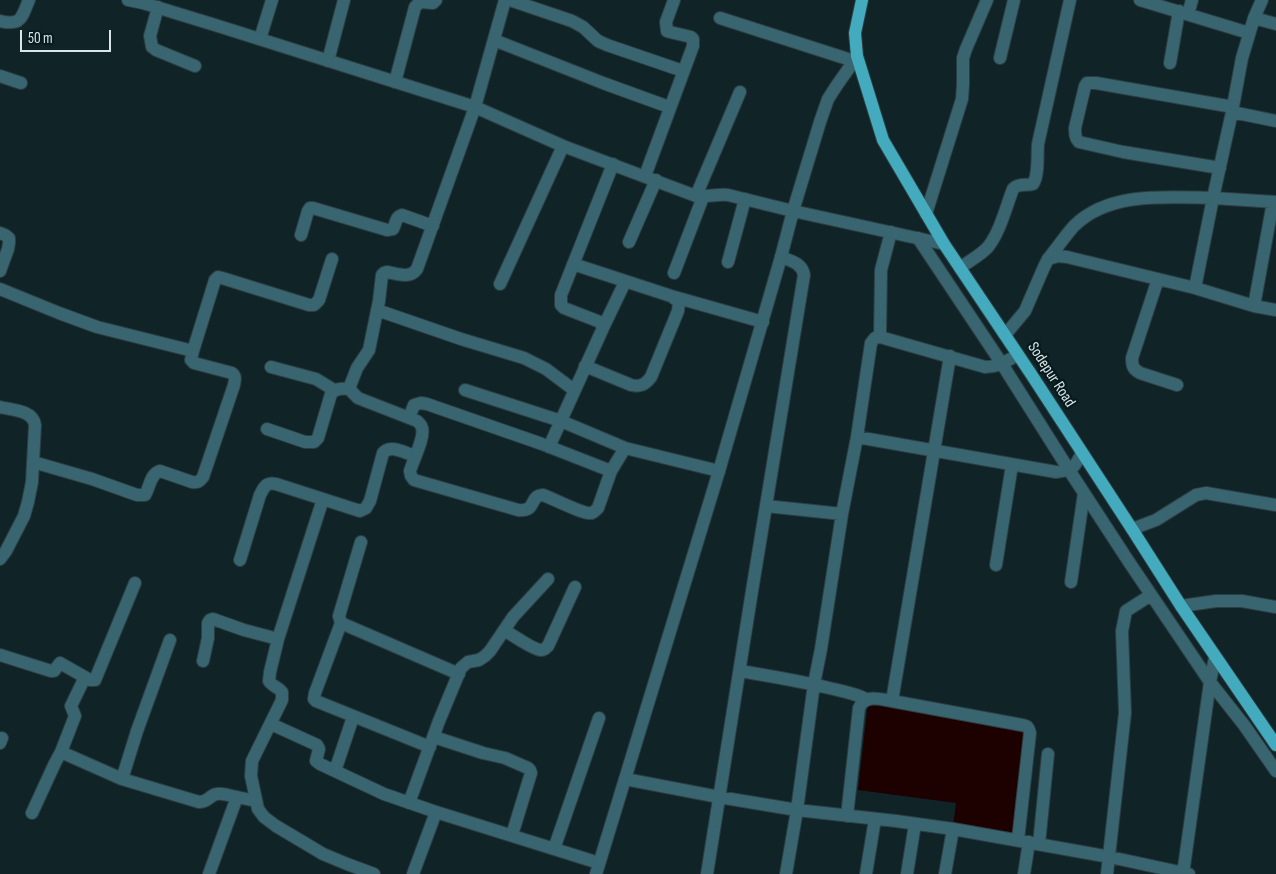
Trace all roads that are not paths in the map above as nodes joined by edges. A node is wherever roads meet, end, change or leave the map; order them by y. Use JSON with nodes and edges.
{"nodes":[{"id":1,"x":29,"y":0,"type":"edge"},
{"id":2,"x":128,"y":0,"type":"edge"},
{"id":3,"x":272,"y":0,"type":"edge"},
{"id":4,"x":344,"y":0,"type":"edge"},
{"id":5,"x":436,"y":0,"type":"edge"},
{"id":6,"x":505,"y":0,"type":"edge"},
{"id":7,"x":510,"y":0,"type":"edge"},
{"id":8,"x":674,"y":0,"type":"edge"},
{"id":9,"x":862,"y":0,"type":"edge"},
{"id":10,"x":987,"y":0,"type":"edge"},
{"id":11,"x":1014,"y":0,"type":"edge"},
{"id":12,"x":1070,"y":0,"type":"edge"},
{"id":13,"x":1140,"y":0,"type":"edge"},
{"id":14,"x":1192,"y":0,"type":"edge"},
{"id":15,"x":1262,"y":0,"type":"edge"},
{"id":16,"x":144,"y":1,"type":"edge"},
{"id":17,"x":158,"y":7,"type":"junction"},
{"id":18,"x":1183,"y":12,"type":"junction"},
{"id":19,"x":720,"y":18,"type":"dead end"},
{"id":20,"x":1254,"y":18,"type":"junction"},
{"id":21,"x":0,"y":21,"type":"edge"},
{"id":22,"x":1276,"y":24,"type":"edge"},
{"id":23,"x":1249,"y":33,"type":"junction"},
{"id":24,"x":260,"y":39,"type":"junction"},
{"id":25,"x":494,"y":40,"type":"junction"},
{"id":26,"x":856,"y":58,"type":"junction"},
{"id":27,"x":1000,"y":58,"type":"dead end"},
{"id":28,"x":328,"y":61,"type":"junction"},
{"id":29,"x":1170,"y":62,"type":"dead end"},
{"id":30,"x":195,"y":66,"type":"dead end"},
{"id":31,"x":683,"y":71,"type":"junction"},
{"id":32,"x":0,"y":76,"type":"edge"},
{"id":33,"x":21,"y":82,"type":"dead end"},
{"id":34,"x":395,"y":82,"type":"junction"},
{"id":35,"x":740,"y":92,"type":"dead end"},
{"id":36,"x":475,"y":107,"type":"junction"},
{"id":37,"x":669,"y":108,"type":"junction"},
{"id":38,"x":1233,"y":110,"type":"junction"},
{"id":39,"x":1276,"y":121,"type":"edge"},
{"id":40,"x":563,"y":146,"type":"junction"},
{"id":41,"x":613,"y":164,"type":"junction"},
{"id":42,"x":1220,"y":168,"type":"junction"},
{"id":43,"x":650,"y":178,"type":"junction"},
{"id":44,"x":699,"y":196,"type":"junction"},
{"id":45,"x":1213,"y":198,"type":"junction"},
{"id":46,"x":745,"y":200,"type":"junction"},
{"id":47,"x":1275,"y":202,"type":"edge"},
{"id":48,"x":793,"y":211,"type":"junction"},
{"id":49,"x":926,"y":214,"type":"junction"},
{"id":50,"x":432,"y":226,"type":"junction"},
{"id":51,"x":891,"y":232,"type":"junction"},
{"id":52,"x":0,"y":233,"type":"edge"},
{"id":53,"x":301,"y":235,"type":"dead end"},
{"id":54,"x":918,"y":238,"type":"junction"},
{"id":55,"x":629,"y":242,"type":"dead end"},
{"id":56,"x":944,"y":244,"type":"junction"},
{"id":57,"x":782,"y":257,"type":"junction"},
{"id":58,"x":332,"y":259,"type":"dead end"},
{"id":59,"x":1048,"y":259,"type":"junction"},
{"id":60,"x":728,"y":262,"type":"dead end"},
{"id":61,"x":573,"y":264,"type":"junction"},
{"id":62,"x":960,"y":268,"type":"junction"},
{"id":63,"x":0,"y":271,"type":"edge"},
{"id":64,"x":674,"y":273,"type":"dead end"},
{"id":65,"x":1158,"y":279,"type":"junction"},
{"id":66,"x":625,"y":282,"type":"junction"},
{"id":67,"x":500,"y":284,"type":"dead end"},
{"id":68,"x":1195,"y":288,"type":"junction"},
{"id":69,"x":0,"y":289,"type":"edge"},
{"id":70,"x":671,"y":296,"type":"junction"},
{"id":71,"x":1254,"y":306,"type":"junction"},
{"id":72,"x":378,"y":310,"type":"junction"},
{"id":73,"x":1276,"y":310,"type":"edge"},
{"id":74,"x":763,"y":322,"type":"junction"},
{"id":75,"x":602,"y":328,"type":"junction"},
{"id":76,"x":1005,"y":335,"type":"junction"},
{"id":77,"x":880,"y":337,"type":"junction"},
{"id":78,"x":193,"y":351,"type":"junction"},
{"id":79,"x":1018,"y":355,"type":"junction"},
{"id":80,"x":950,"y":356,"type":"junction"},
{"id":81,"x":1002,"y":364,"type":"junction"},
{"id":82,"x":585,"y":366,"type":"junction"},
{"id":83,"x":271,"y":367,"type":"dead end"},
{"id":84,"x":1177,"y":385,"type":"dead end"},
{"id":85,"x":350,"y":389,"type":"junction"},
{"id":86,"x":334,"y":390,"type":"junction"},
{"id":87,"x":465,"y":390,"type":"dead end"},
{"id":88,"x":574,"y":390,"type":"junction"},
{"id":89,"x":0,"y":407,"type":"edge"},
{"id":90,"x":409,"y":418,"type":"junction"},
{"id":91,"x":561,"y":421,"type":"junction"},
{"id":92,"x":267,"y":429,"type":"dead end"},
{"id":93,"x":857,"y":437,"type":"junction"},
{"id":94,"x":549,"y":447,"type":"junction"},
{"id":95,"x":624,"y":448,"type":"junction"},
{"id":96,"x":934,"y":450,"type":"junction"},
{"id":97,"x":1082,"y":453,"type":"junction"},
{"id":98,"x":415,"y":456,"type":"junction"},
{"id":99,"x":33,"y":462,"type":"junction"},
{"id":100,"x":1012,"y":465,"type":"junction"},
{"id":101,"x":1069,"y":470,"type":"junction"},
{"id":102,"x":611,"y":471,"type":"junction"},
{"id":103,"x":719,"y":472,"type":"junction"},
{"id":104,"x":1084,"y":493,"type":"junction"},
{"id":105,"x":323,"y":499,"type":"junction"},
{"id":106,"x":1276,"y":505,"type":"edge"},
{"id":107,"x":766,"y":506,"type":"junction"},
{"id":108,"x":842,"y":514,"type":"junction"},
{"id":109,"x":1132,"y":529,"type":"junction"},
{"id":110,"x":361,"y":542,"type":"dead end"},
{"id":111,"x":0,"y":559,"type":"edge"},
{"id":112,"x":240,"y":560,"type":"dead end"},
{"id":113,"x":996,"y":565,"type":"dead end"},
{"id":114,"x":548,"y":579,"type":"dead end"},
{"id":115,"x":1070,"y":582,"type":"dead end"},
{"id":116,"x":135,"y":583,"type":"dead end"},
{"id":117,"x":575,"y":586,"type":"dead end"},
{"id":118,"x":1151,"y":595,"type":"junction"},
{"id":119,"x":1180,"y":606,"type":"junction"},
{"id":120,"x":1276,"y":607,"type":"edge"},
{"id":121,"x":341,"y":623,"type":"junction"},
{"id":122,"x":504,"y":630,"type":"junction"},
{"id":123,"x":278,"y":639,"type":"junction"},
{"id":124,"x":170,"y":640,"type":"dead end"},
{"id":125,"x":0,"y":655,"type":"edge"},
{"id":126,"x":1215,"y":657,"type":"junction"},
{"id":127,"x":203,"y":661,"type":"dead end"},
{"id":128,"x":740,"y":671,"type":"junction"},
{"id":129,"x":459,"y":674,"type":"junction"},
{"id":130,"x":85,"y":677,"type":"junction"},
{"id":131,"x":1210,"y":682,"type":"junction"},
{"id":132,"x":814,"y":684,"type":"junction"},
{"id":133,"x":866,"y":699,"type":"junction"},
{"id":134,"x":892,"y":701,"type":"junction"},
{"id":135,"x":353,"y":717,"type":"junction"},
{"id":136,"x":599,"y":718,"type":"dead end"},
{"id":137,"x":270,"y":724,"type":"junction"},
{"id":138,"x":432,"y":742,"type":"junction"},
{"id":139,"x":1276,"y":745,"type":"edge"},
{"id":140,"x":61,"y":752,"type":"junction"},
{"id":141,"x":1048,"y":754,"type":"dead end"},
{"id":142,"x":335,"y":771,"type":"junction"},
{"id":143,"x":1276,"y":771,"type":"edge"},
{"id":144,"x":122,"y":779,"type":"junction"},
{"id":145,"x":625,"y":779,"type":"junction"},
{"id":146,"x":238,"y":797,"type":"junction"},
{"id":147,"x":719,"y":797,"type":"junction"},
{"id":148,"x":256,"y":801,"type":"junction"},
{"id":149,"x":409,"y":803,"type":"junction"},
{"id":150,"x":797,"y":810,"type":"junction"},
{"id":151,"x":436,"y":812,"type":"junction"},
{"id":152,"x":32,"y":813,"type":"dead end"},
{"id":153,"x":847,"y":816,"type":"junction"},
{"id":154,"x":875,"y":819,"type":"junction"},
{"id":155,"x":915,"y":824,"type":"junction"},
{"id":156,"x":953,"y":829,"type":"junction"},
{"id":157,"x":512,"y":835,"type":"junction"},
{"id":158,"x":1029,"y":842,"type":"junction"},
{"id":159,"x":554,"y":849,"type":"junction"},
{"id":160,"x":1110,"y":857,"type":"junction"},
{"id":161,"x":597,"y":868,"type":"edge"},
{"id":162,"x":208,"y":874,"type":"edge"},
{"id":163,"x":374,"y":874,"type":"edge"},
{"id":164,"x":413,"y":874,"type":"edge"},
{"id":165,"x":707,"y":874,"type":"edge"},
{"id":166,"x":786,"y":874,"type":"edge"},
{"id":167,"x":866,"y":874,"type":"edge"},
{"id":168,"x":907,"y":874,"type":"edge"},
{"id":169,"x":945,"y":874,"type":"edge"},
{"id":170,"x":1024,"y":874,"type":"edge"},
{"id":171,"x":1107,"y":874,"type":"edge"},
{"id":172,"x":1186,"y":874,"type":"edge"}],
"edges":[{"from":1,"to":21,"type":"street"},
{"from":2,"to":16,"type":"street"},
{"from":3,"to":24,"type":"street"},
{"from":4,"to":28,"type":"street"},
{"from":5,"to":34,"type":"street"},
{"from":6,"to":25,"type":"street"},
{"from":7,"to":31,"type":"street"},
{"from":8,"to":31,"type":"street"},
{"from":9,"to":26,"type":"main road","name":"Sodepur Road"},
{"from":10,"to":49,"type":"street"},
{"from":11,"to":27,"type":"street"},
{"from":12,"to":62,"type":"street"},
{"from":13,"to":18,"type":"street"},
{"from":14,"to":18,"type":"street"},
{"from":15,"to":20,"type":"street"},
{"from":16,"to":17,"type":"street"},
{"from":17,"to":24,"type":"street"},
{"from":17,"to":30,"type":"street"},
{"from":18,"to":23,"type":"street"},
{"from":18,"to":29,"type":"street"},
{"from":19,"to":26,"type":"street"},
{"from":20,"to":22,"type":"street"},
{"from":20,"to":23,"type":"street"},
{"from":23,"to":38,"type":"street"},
{"from":24,"to":28,"type":"street"},
{"from":25,"to":36,"type":"street"},
{"from":25,"to":37,"type":"street"},
{"from":26,"to":48,"type":"street"},
{"from":26,"to":49,"type":"main road","name":"Sodepur Road"},
{"from":28,"to":34,"type":"street"},
{"from":31,"to":37,"type":"street"},
{"from":32,"to":33,"type":"street"},
{"from":34,"to":36,"type":"street"},
{"from":35,"to":44,"type":"street"},
{"from":36,"to":40,"type":"street"},
{"from":36,"to":50,"type":"street"},
{"from":37,"to":43,"type":"street"},
{"from":38,"to":39,"type":"street"},
{"from":38,"to":42,"type":"street"},
{"from":38,"to":42,"type":"street"},
{"from":40,"to":41,"type":"street"},
{"from":40,"to":67,"type":"street"},
{"from":41,"to":43,"type":"street"},
{"from":41,"to":61,"type":"street"},
{"from":42,"to":45,"type":"street"},
{"from":43,"to":44,"type":"street"},
{"from":43,"to":55,"type":"street"},
{"from":44,"to":46,"type":"street"},
{"from":44,"to":64,"type":"street"},
{"from":45,"to":47,"type":"street"},
{"from":45,"to":59,"type":"street"},
{"from":45,"to":68,"type":"street"},
{"from":46,"to":48,"type":"street"},
{"from":46,"to":60,"type":"street"},
{"from":47,"to":71,"type":"street"},
{"from":48,"to":51,"type":"street"},
{"from":48,"to":57,"type":"street"},
{"from":49,"to":56,"type":"main road","name":"Sodepur Road"},
{"from":50,"to":53,"type":"street"},
{"from":50,"to":72,"type":"street"},
{"from":51,"to":54,"type":"street"},
{"from":51,"to":77,"type":"street"},
{"from":52,"to":63,"type":"street"},
{"from":54,"to":56,"type":"street"},
{"from":54,"to":81,"type":"street"},
{"from":56,"to":62,"type":"main road","name":"Sodepur Road"},
{"from":57,"to":74,"type":"street"},
{"from":57,"to":107,"type":"street"},
{"from":58,"to":78,"type":"street"},
{"from":59,"to":65,"type":"street"},
{"from":59,"to":76,"type":"street"},
{"from":61,"to":66,"type":"street"},
{"from":61,"to":75,"type":"street"},
{"from":62,"to":76,"type":"main road","name":"Sodepur Road"},
{"from":65,"to":68,"type":"street"},
{"from":65,"to":84,"type":"street"},
{"from":66,"to":70,"type":"street"},
{"from":66,"to":75,"type":"street"},
{"from":68,"to":71,"type":"street"},
{"from":69,"to":78,"type":"street"},
{"from":70,"to":74,"type":"street"},
{"from":70,"to":82,"type":"street"},
{"from":71,"to":73,"type":"street"},
{"from":72,"to":85,"type":"street"},
{"from":72,"to":88,"type":"street"},
{"from":74,"to":103,"type":"street"},
{"from":75,"to":82,"type":"street"},
{"from":76,"to":79,"type":"main road","name":"Sodepur Road"},
{"from":77,"to":80,"type":"street"},
{"from":77,"to":93,"type":"street"},
{"from":78,"to":99,"type":"street"},
{"from":79,"to":81,"type":"street"},
{"from":79,"to":97,"type":"main road","name":"Sodepur Road"},
{"from":80,"to":81,"type":"street"},
{"from":80,"to":96,"type":"street"},
{"from":81,"to":101,"type":"street"},
{"from":82,"to":88,"type":"street"},
{"from":83,"to":86,"type":"street"},
{"from":85,"to":86,"type":"street"},
{"from":85,"to":90,"type":"street"},
{"from":86,"to":92,"type":"street"},
{"from":87,"to":91,"type":"street"},
{"from":88,"to":91,"type":"street"},
{"from":89,"to":99,"type":"street"},
{"from":90,"to":94,"type":"street"},
{"from":90,"to":98,"type":"street"},
{"from":91,"to":94,"type":"street"},
{"from":91,"to":95,"type":"street"},
{"from":93,"to":96,"type":"street"},
{"from":93,"to":108,"type":"street"},
{"from":94,"to":102,"type":"street"},
{"from":95,"to":102,"type":"street"},
{"from":95,"to":103,"type":"street"},
{"from":96,"to":100,"type":"street"},
{"from":96,"to":134,"type":"street"},
{"from":97,"to":101,"type":"street"},
{"from":97,"to":109,"type":"main road","name":"Sodepur Road"},
{"from":98,"to":102,"type":"street"},
{"from":98,"to":105,"type":"street"},
{"from":99,"to":111,"type":"street"},
{"from":100,"to":101,"type":"street"},
{"from":100,"to":113,"type":"street"},
{"from":101,"to":104,"type":"street"},
{"from":103,"to":145,"type":"street"},
{"from":104,"to":115,"type":"street"},
{"from":104,"to":118,"type":"street"},
{"from":105,"to":112,"type":"street"},
{"from":105,"to":123,"type":"street"},
{"from":106,"to":109,"type":"street"},
{"from":107,"to":108,"type":"street"},
{"from":107,"to":128,"type":"street"},
{"from":108,"to":132,"type":"street"},
{"from":109,"to":119,"type":"main road","name":"Sodepur Road"},
{"from":110,"to":121,"type":"street"},
{"from":114,"to":122,"type":"street"},
{"from":116,"to":130,"type":"street"},
{"from":117,"to":122,"type":"street"},
{"from":118,"to":131,"type":"street"},
{"from":118,"to":160,"type":"street"},
{"from":119,"to":120,"type":"street"},
{"from":119,"to":126,"type":"main road","name":"Sodepur Road"},
{"from":121,"to":129,"type":"street"},
{"from":121,"to":135,"type":"street"},
{"from":122,"to":129,"type":"street"},
{"from":123,"to":127,"type":"street"},
{"from":123,"to":137,"type":"street"},
{"from":124,"to":144,"type":"street"},
{"from":125,"to":130,"type":"street"},
{"from":126,"to":131,"type":"street"},
{"from":126,"to":139,"type":"main road","name":"Sodepur Road"},
{"from":128,"to":132,"type":"street"},
{"from":128,"to":147,"type":"street"},
{"from":129,"to":138,"type":"street"},
{"from":130,"to":140,"type":"street"},
{"from":131,"to":143,"type":"street"},
{"from":131,"to":172,"type":"street"},
{"from":132,"to":133,"type":"street"},
{"from":132,"to":150,"type":"street"},
{"from":133,"to":134,"type":"street"},
{"from":133,"to":153,"type":"street"},
{"from":134,"to":158,"type":"street"},
{"from":135,"to":138,"type":"street"},
{"from":135,"to":142,"type":"street"},
{"from":136,"to":159,"type":"street"},
{"from":137,"to":142,"type":"street"},
{"from":137,"to":148,"type":"street"},
{"from":138,"to":149,"type":"street"},
{"from":138,"to":157,"type":"street"},
{"from":140,"to":144,"type":"street"},
{"from":140,"to":152,"type":"street"},
{"from":141,"to":158,"type":"street"},
{"from":142,"to":149,"type":"street"},
{"from":144,"to":146,"type":"street"},
{"from":145,"to":147,"type":"street"},
{"from":145,"to":161,"type":"street"},
{"from":146,"to":148,"type":"street"},
{"from":146,"to":162,"type":"street"},
{"from":147,"to":150,"type":"street"},
{"from":147,"to":165,"type":"street"},
{"from":148,"to":163,"type":"street"},
{"from":149,"to":151,"type":"street"},
{"from":150,"to":153,"type":"street"},
{"from":150,"to":166,"type":"street"},
{"from":151,"to":157,"type":"street"},
{"from":151,"to":164,"type":"street"},
{"from":153,"to":154,"type":"street"},
{"from":154,"to":155,"type":"street"},
{"from":154,"to":167,"type":"street"},
{"from":155,"to":156,"type":"street"},
{"from":155,"to":168,"type":"street"},
{"from":156,"to":158,"type":"street"},
{"from":156,"to":169,"type":"street"},
{"from":157,"to":159,"type":"street"},
{"from":158,"to":160,"type":"street"},
{"from":158,"to":170,"type":"street"},
{"from":159,"to":161,"type":"street"},
{"from":160,"to":171,"type":"street"},
{"from":160,"to":172,"type":"street"}]}
